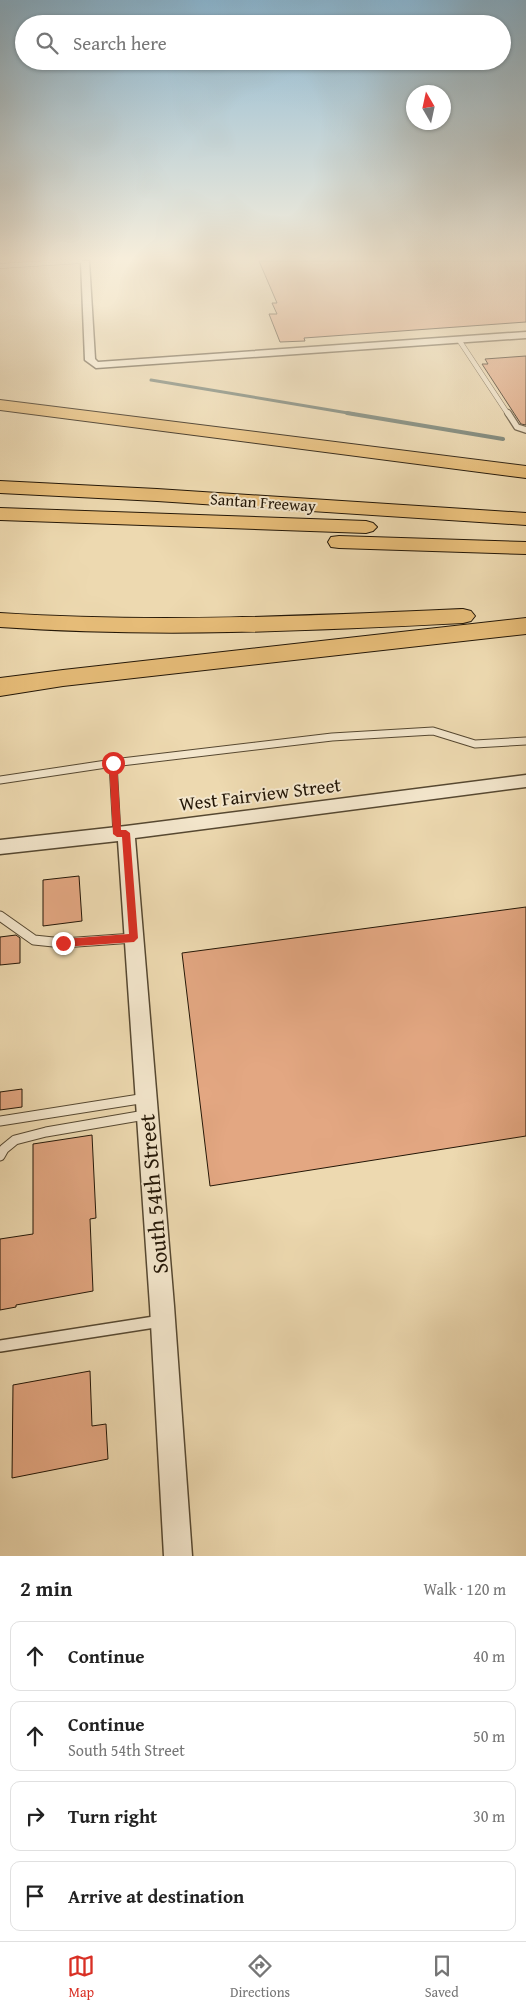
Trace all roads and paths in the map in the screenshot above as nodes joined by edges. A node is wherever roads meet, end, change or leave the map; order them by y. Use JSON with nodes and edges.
{"nodes":[{"id":1,"x":89,"y":334,"type":"edge"},
{"id":2,"x":526,"y":335,"type":"edge"},
{"id":3,"x":460,"y":340,"type":"junction"},
{"id":4,"x":0,"y":406,"type":"edge"},
{"id":5,"x":0,"y":415,"type":"edge"},
{"id":6,"x":195,"y":430,"type":"junction"},
{"id":7,"x":526,"y":430,"type":"edge"},
{"id":8,"x":526,"y":472,"type":"edge"},
{"id":9,"x":0,"y":487,"type":"edge"},
{"id":10,"x":0,"y":506,"type":"edge"},
{"id":11,"x":0,"y":514,"type":"edge"},
{"id":12,"x":526,"y":519,"type":"edge"},
{"id":13,"x":526,"y":524,"type":"edge"},
{"id":14,"x":0,"y":530,"type":"edge"},
{"id":15,"x":526,"y":535,"type":"edge"},
{"id":16,"x":526,"y":548,"type":"edge"},
{"id":17,"x":526,"y":613,"type":"edge"},
{"id":18,"x":0,"y":620,"type":"edge"},
{"id":19,"x":526,"y":626,"type":"edge"},
{"id":20,"x":0,"y":687,"type":"edge"},
{"id":21,"x":526,"y":741,"type":"edge"},
{"id":22,"x":113,"y":763,"type":"junction"},
{"id":23,"x":0,"y":780,"type":"edge"},
{"id":24,"x":526,"y":781,"type":"edge"},
{"id":25,"x":122,"y":834,"type":"junction"},
{"id":26,"x":0,"y":847,"type":"edge"},
{"id":27,"x":0,"y":916,"type":"edge"},
{"id":28,"x":134,"y":938,"type":"junction"},
{"id":29,"x":146,"y":1106,"type":"junction"},
{"id":30,"x":0,"y":1121,"type":"edge"},
{"id":31,"x":0,"y":1156,"type":"edge"},
{"id":32,"x":163,"y":1321,"type":"junction"},
{"id":33,"x":0,"y":1346,"type":"edge"},
{"id":34,"x":178,"y":1556,"type":"edge"}],
"edges":[{"from":1,"to":3,"type":"street"},
{"from":2,"to":3,"type":"street"},
{"from":3,"to":7,"type":"lane"},
{"from":4,"to":6,"type":"highway"},
{"from":5,"to":6,"type":"highway"},
{"from":6,"to":8,"type":"highway"},
{"from":9,"to":12,"type":"highway","name":"Santan Freeway"},
{"from":10,"to":13,"type":"highway"},
{"from":11,"to":15,"type":"highway"},
{"from":14,"to":16,"type":"highway","name":"Santan Freeway"},
{"from":17,"to":18,"type":"highway"},
{"from":19,"to":20,"type":"highway"},
{"from":21,"to":22,"type":"lane"},
{"from":22,"to":23,"type":"lane"},
{"from":22,"to":25,"type":"lane"},
{"from":24,"to":25,"type":"street","name":"West Fairview Street"},
{"from":25,"to":26,"type":"street","name":"West Fairview Street"},
{"from":25,"to":28,"type":"street","name":"South 54th Street"},
{"from":27,"to":28,"type":"lane"},
{"from":28,"to":29,"type":"street","name":"South 54th Street"},
{"from":29,"to":30,"type":"lane"},
{"from":29,"to":31,"type":"lane"},
{"from":29,"to":32,"type":"street","name":"South 54th Street"},
{"from":32,"to":33,"type":"lane"},
{"from":32,"to":34,"type":"street","name":"South 54th Street"}]}
